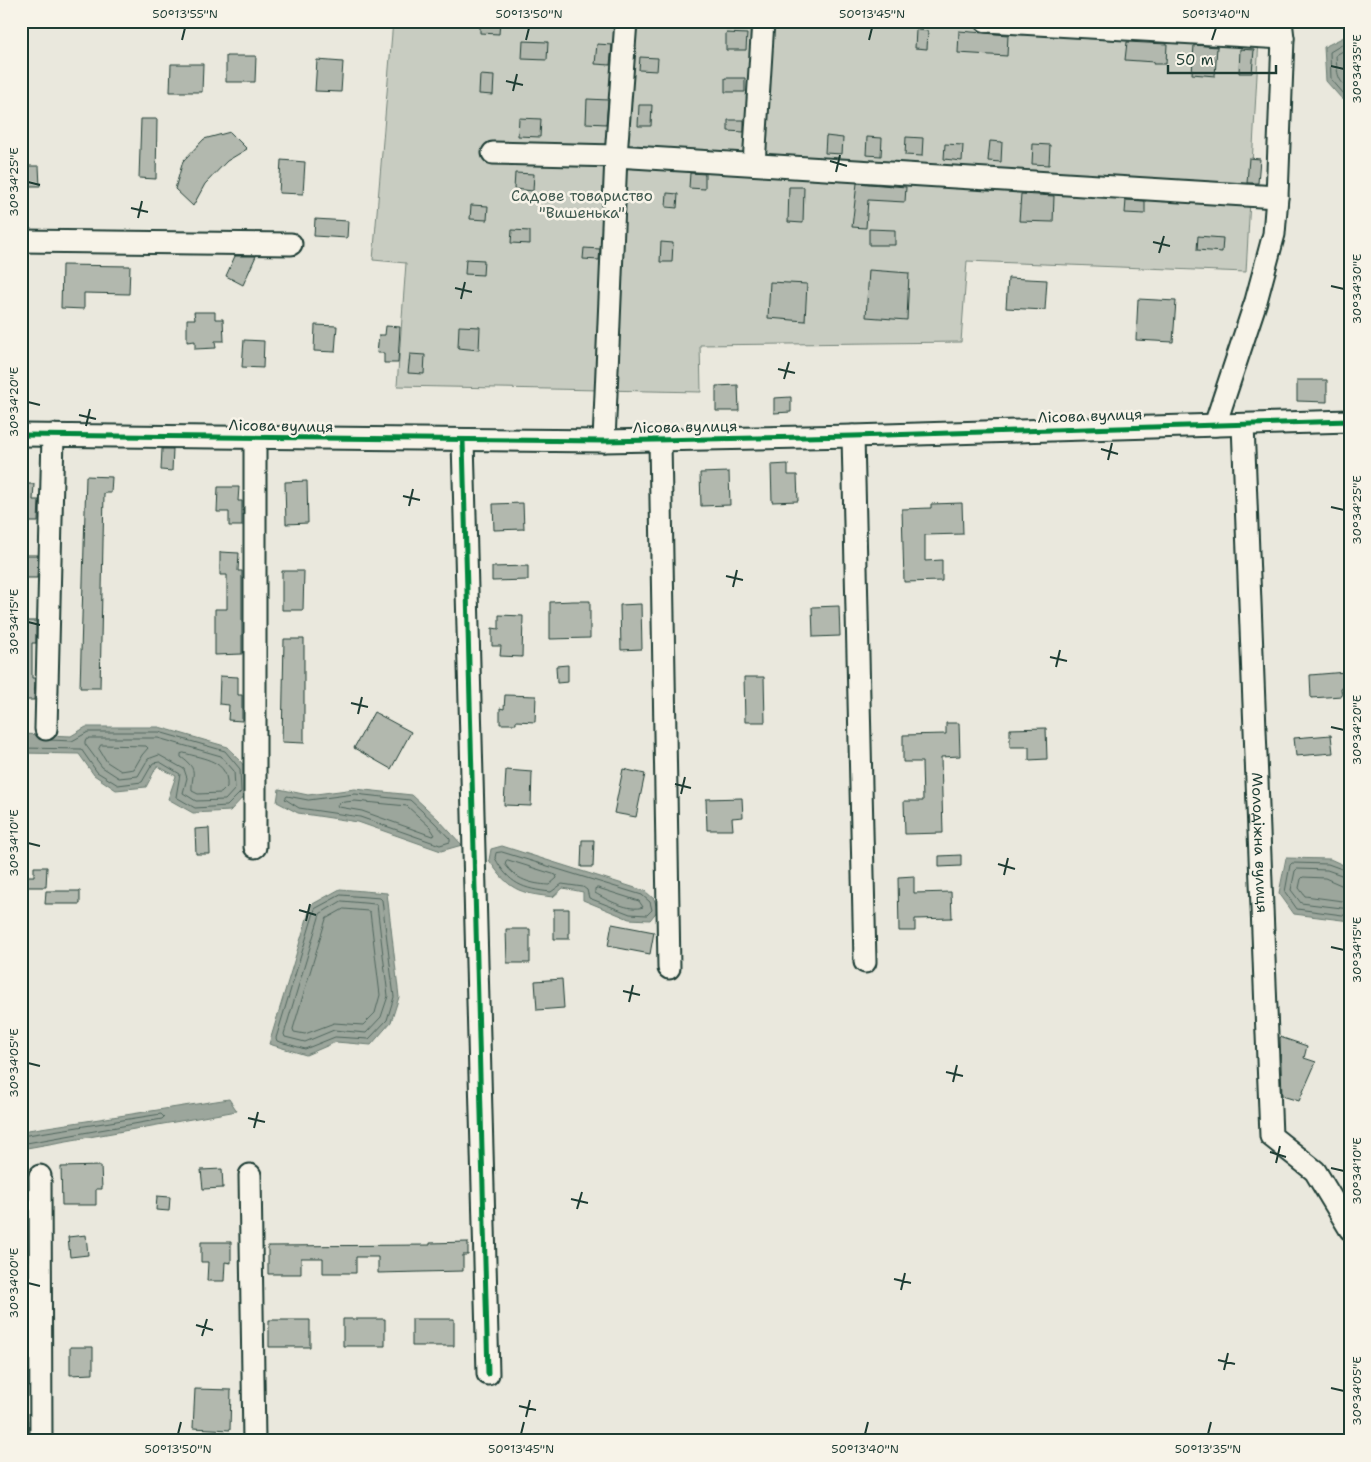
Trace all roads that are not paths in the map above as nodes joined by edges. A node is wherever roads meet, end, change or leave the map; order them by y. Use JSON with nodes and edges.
{"nodes":[{"id":1,"x":626,"y":21,"type":"edge"},
{"id":2,"x":763,"y":21,"type":"edge"},
{"id":3,"x":986,"y":21,"type":"edge"},
{"id":4,"x":1282,"y":30,"type":"edge"},
{"id":5,"x":493,"y":153,"type":"dead end"},
{"id":6,"x":616,"y":156,"type":"junction"},
{"id":7,"x":754,"y":164,"type":"junction"},
{"id":8,"x":1277,"y":197,"type":"junction"},
{"id":9,"x":21,"y":241,"type":"edge"},
{"id":10,"x":291,"y":244,"type":"dead end"},
{"id":11,"x":1350,"y":421,"type":"edge"},
{"id":12,"x":1215,"y":425,"type":"junction"},
{"id":13,"x":1243,"y":425,"type":"junction"},
{"id":14,"x":21,"y":435,"type":"edge"},
{"id":15,"x":53,"y":435,"type":"junction"},
{"id":16,"x":853,"y":436,"type":"junction"},
{"id":17,"x":255,"y":438,"type":"junction"},
{"id":18,"x":660,"y":440,"type":"junction"},
{"id":19,"x":463,"y":441,"type":"junction"},
{"id":20,"x":604,"y":441,"type":"junction"},
{"id":21,"x":46,"y":729,"type":"dead end"},
{"id":22,"x":255,"y":847,"type":"dead end"},
{"id":23,"x":865,"y":962,"type":"dead end"},
{"id":24,"x":669,"y":968,"type":"dead end"},
{"id":25,"x":250,"y":1175,"type":"dead end"},
{"id":26,"x":40,"y":1176,"type":"dead end"},
{"id":27,"x":1350,"y":1229,"type":"edge"},
{"id":28,"x":488,"y":1374,"type":"dead end"},
{"id":29,"x":42,"y":1441,"type":"edge"},
{"id":30,"x":254,"y":1441,"type":"edge"}],
"edges":[{"from":1,"to":6,"type":"street"},
{"from":2,"to":7,"type":"street"},
{"from":3,"to":4,"type":"street"},
{"from":4,"to":8,"type":"street"},
{"from":5,"to":6,"type":"street"},
{"from":6,"to":7,"type":"street"},
{"from":6,"to":20,"type":"street"},
{"from":7,"to":8,"type":"street"},
{"from":8,"to":12,"type":"street"},
{"from":9,"to":10,"type":"street"},
{"from":11,"to":13,"type":"street","name":"Лісова вулиця"},
{"from":12,"to":13,"type":"street","name":"Лісова вулиця"},
{"from":12,"to":16,"type":"street","name":"Лісова вулиця"},
{"from":13,"to":27,"type":"street","name":"Молодіжна вулиця"},
{"from":14,"to":15,"type":"street","name":"Лісова вулиця"},
{"from":15,"to":17,"type":"street","name":"Лісова вулиця"},
{"from":15,"to":21,"type":"street"},
{"from":16,"to":18,"type":"street","name":"Лісова вулиця"},
{"from":16,"to":23,"type":"street"},
{"from":17,"to":19,"type":"street","name":"Лісова вулиця"},
{"from":17,"to":22,"type":"street"},
{"from":18,"to":20,"type":"street","name":"Лісова вулиця"},
{"from":18,"to":24,"type":"street"},
{"from":19,"to":20,"type":"street","name":"Лісова вулиця"},
{"from":19,"to":28,"type":"street"},
{"from":25,"to":30,"type":"street"},
{"from":26,"to":29,"type":"street"}]}
